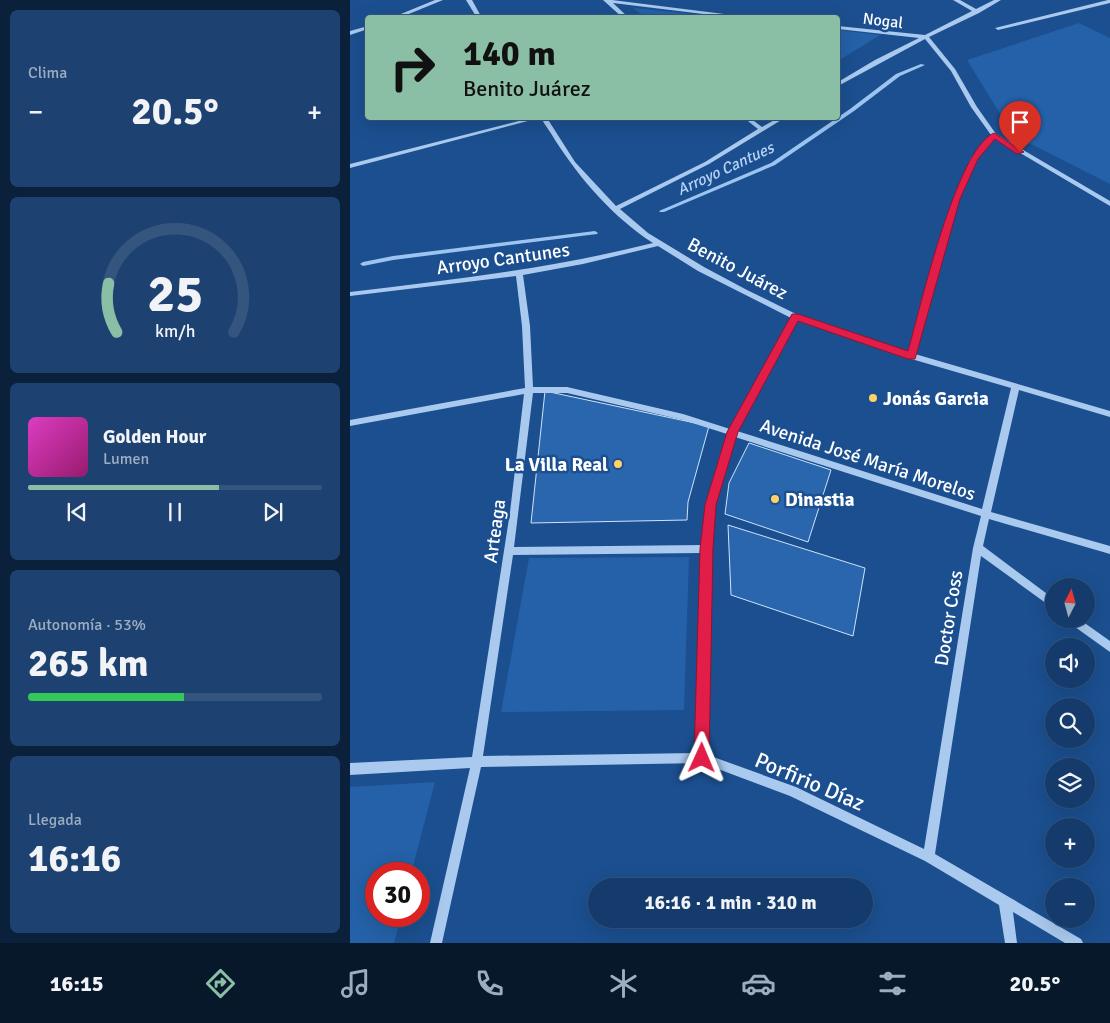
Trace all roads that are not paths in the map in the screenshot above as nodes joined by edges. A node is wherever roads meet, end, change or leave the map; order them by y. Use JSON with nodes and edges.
{"nodes":[{"id":1,"x":440,"y":0,"type":"edge"},
{"id":2,"x":469,"y":0,"type":"edge"},
{"id":3,"x":606,"y":0,"type":"edge"},
{"id":4,"x":956,"y":0,"type":"edge"},
{"id":5,"x":998,"y":0,"type":"edge"},
{"id":6,"x":1110,"y":1,"type":"edge"},
{"id":7,"x":978,"y":12,"type":"junction"},
{"id":8,"x":401,"y":15,"type":"edge"},
{"id":9,"x":478,"y":15,"type":"edge"},
{"id":10,"x":624,"y":15,"type":"edge"},
{"id":11,"x":729,"y":15,"type":"edge"},
{"id":12,"x":840,"y":27,"type":"edge"},
{"id":13,"x":365,"y":28,"type":"edge"},
{"id":14,"x":998,"y":28,"type":"dead end"},
{"id":15,"x":350,"y":33,"type":"edge"},
{"id":16,"x":926,"y":37,"type":"junction"},
{"id":17,"x":840,"y":83,"type":"edge"},
{"id":18,"x":528,"y":120,"type":"edge"},
{"id":19,"x":545,"y":120,"type":"edge"},
{"id":20,"x":749,"y":120,"type":"edge"},
{"id":21,"x":778,"y":120,"type":"edge"},
{"id":22,"x":761,"y":130,"type":"junction"},
{"id":23,"x":994,"y":135,"type":"junction"},
{"id":24,"x":350,"y":166,"type":"edge"},
{"id":25,"x":1110,"y":204,"type":"edge"},
{"id":26,"x":615,"y":209,"type":"junction"},
{"id":27,"x":660,"y":243,"type":"junction"},
{"id":28,"x":518,"y":274,"type":"junction"},
{"id":29,"x":350,"y":294,"type":"edge"},
{"id":30,"x":795,"y":317,"type":"junction"},
{"id":31,"x":911,"y":356,"type":"junction"},
{"id":32,"x":1015,"y":388,"type":"junction"},
{"id":33,"x":529,"y":390,"type":"junction"},
{"id":34,"x":1110,"y":414,"type":"edge"},
{"id":35,"x":350,"y":423,"type":"edge"},
{"id":36,"x":732,"y":432,"type":"junction"},
{"id":37,"x":986,"y":514,"type":"junction"},
{"id":38,"x":978,"y":548,"type":"junction"},
{"id":39,"x":706,"y":549,"type":"junction"},
{"id":40,"x":1110,"y":550,"type":"edge"},
{"id":41,"x":509,"y":551,"type":"junction"},
{"id":42,"x":1045,"y":598,"type":"edge"},
{"id":43,"x":1084,"y":628,"type":"edge"},
{"id":44,"x":1110,"y":647,"type":"edge"},
{"id":45,"x":702,"y":758,"type":"junction"},
{"id":46,"x":477,"y":762,"type":"junction"},
{"id":47,"x":350,"y":768,"type":"edge"},
{"id":48,"x":929,"y":857,"type":"junction"},
{"id":49,"x":1005,"y":901,"type":"junction"},
{"id":50,"x":436,"y":943,"type":"edge"},
{"id":51,"x":1011,"y":943,"type":"edge"},
{"id":52,"x":1077,"y":943,"type":"edge"}],
"edges":[{"from":1,"to":8,"type":"street"},
{"from":2,"to":9,"type":"street"},
{"from":3,"to":10,"type":"street"},
{"from":3,"to":11,"type":"street"},
{"from":4,"to":7,"type":"street"},
{"from":5,"to":7,"type":"street"},
{"from":6,"to":14,"type":"street"},
{"from":7,"to":16,"type":"street"},
{"from":12,"to":16,"type":"street","name":"Nogal"},
{"from":13,"to":15,"type":"street"},
{"from":16,"to":17,"type":"street"},
{"from":16,"to":23,"type":"street"},
{"from":18,"to":24,"type":"street"},
{"from":19,"to":26,"type":"street","name":"Benito Juárez"},
{"from":20,"to":22,"type":"street"},
{"from":21,"to":22,"type":"street"},
{"from":22,"to":26,"type":"street"},
{"from":23,"to":25,"type":"street"},
{"from":23,"to":31,"type":"street"},
{"from":26,"to":27,"type":"street","name":"Benito Juárez"},
{"from":27,"to":28,"type":"street","name":"Arroyo Cantunes"},
{"from":27,"to":30,"type":"street","name":"Benito Juárez"},
{"from":28,"to":29,"type":"street","name":"Arroyo Cantunes"},
{"from":28,"to":33,"type":"street","name":"Arteaga"},
{"from":30,"to":31,"type":"street","name":"Benito Juárez"},
{"from":30,"to":36,"type":"street"},
{"from":31,"to":32,"type":"street","name":"Benito Juárez"},
{"from":32,"to":34,"type":"street","name":"Benito Juárez"},
{"from":32,"to":37,"type":"street","name":"Doctor Coss"},
{"from":33,"to":35,"type":"street","name":"Avenida José María Morelos"},
{"from":33,"to":36,"type":"street","name":"Avenida José María Morelos"},
{"from":33,"to":41,"type":"street","name":"Arteaga"},
{"from":36,"to":37,"type":"street","name":"Avenida José María Morelos"},
{"from":36,"to":39,"type":"street"},
{"from":37,"to":38,"type":"street","name":"Doctor Coss"},
{"from":37,"to":40,"type":"street","name":"Avenida José María Morelos"},
{"from":38,"to":42,"type":"street"},
{"from":38,"to":48,"type":"street","name":"Doctor Coss"},
{"from":39,"to":41,"type":"street"},
{"from":39,"to":45,"type":"street"},
{"from":41,"to":46,"type":"street","name":"Arteaga"},
{"from":43,"to":44,"type":"street"},
{"from":45,"to":46,"type":"street","name":"Porfirio Díaz"},
{"from":45,"to":48,"type":"street","name":"Porfirio Díaz"},
{"from":46,"to":47,"type":"street","name":"Porfirio Díaz"},
{"from":46,"to":50,"type":"street","name":"Arteaga"},
{"from":48,"to":49,"type":"street","name":"Porfirio Díaz"},
{"from":49,"to":51,"type":"street"},
{"from":49,"to":52,"type":"street","name":"Porfirio Díaz"}]}
